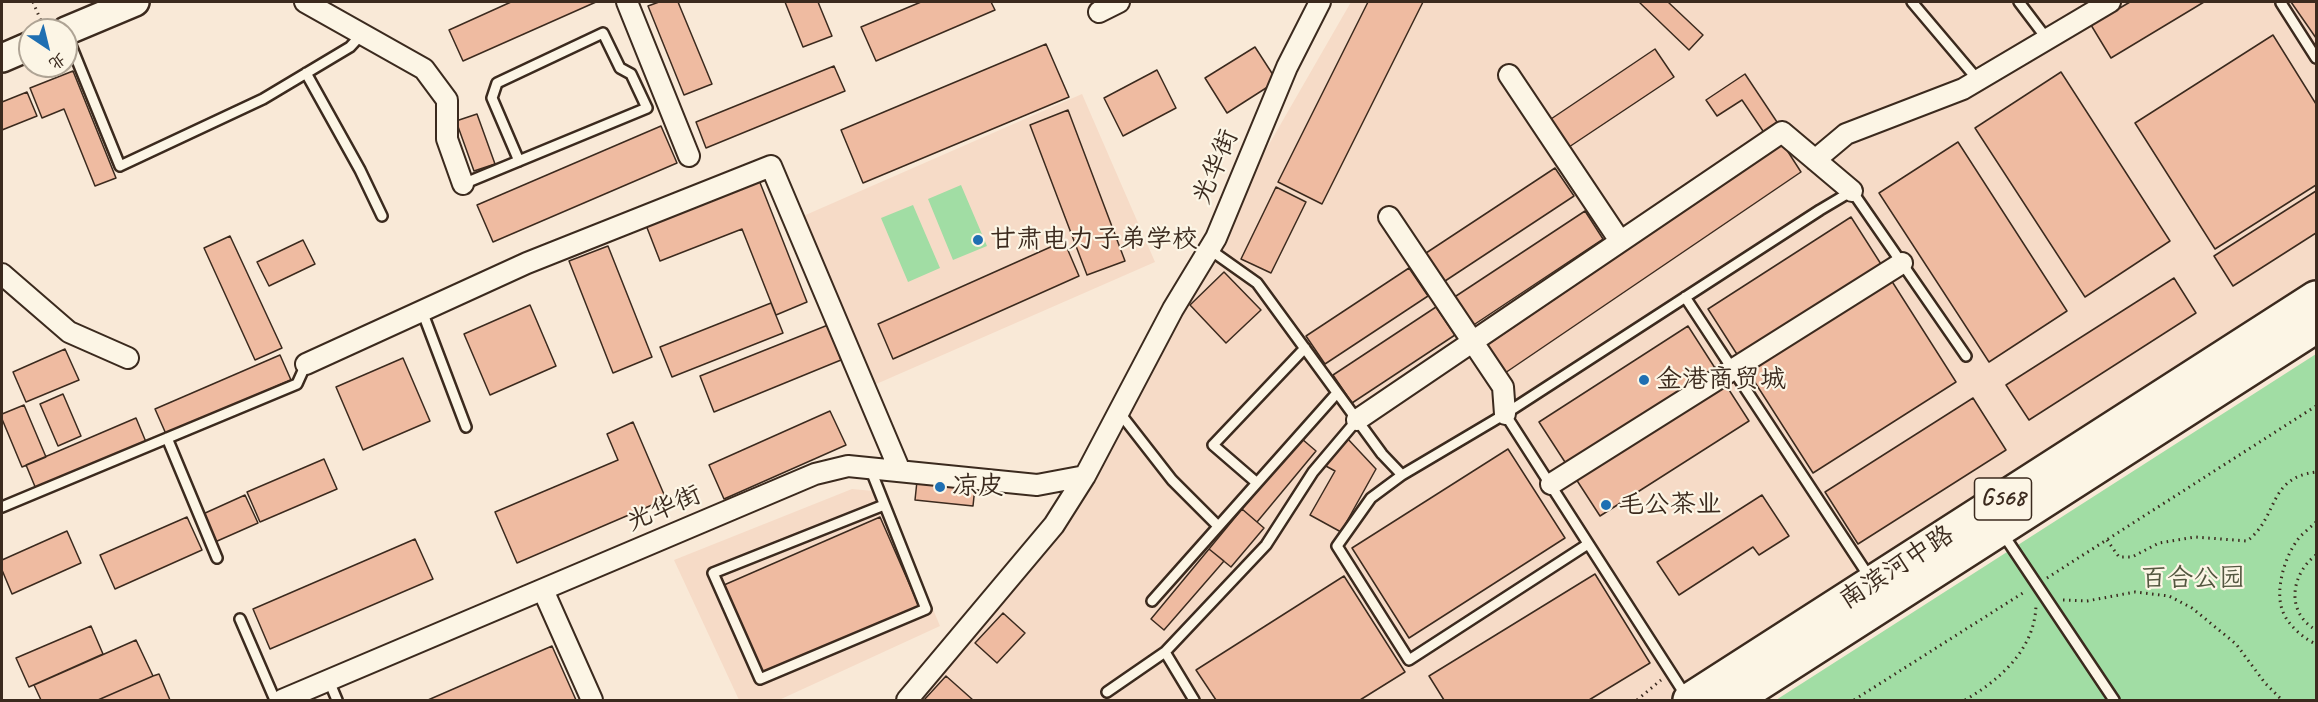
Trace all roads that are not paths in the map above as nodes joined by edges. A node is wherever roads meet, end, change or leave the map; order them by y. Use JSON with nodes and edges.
{"nodes":[{"id":1,"x":135,"y":2,"type":"edge"},
{"id":2,"x":305,"y":2,"type":"edge"},
{"id":3,"x":627,"y":2,"type":"edge"},
{"id":4,"x":1119,"y":2,"type":"edge"},
{"id":5,"x":1320,"y":2,"type":"edge"},
{"id":6,"x":1912,"y":2,"type":"edge"},
{"id":7,"x":2019,"y":2,"type":"edge"},
{"id":8,"x":2110,"y":2,"type":"edge"},
{"id":9,"x":2281,"y":3,"type":"dead end"},
{"id":10,"x":1099,"y":12,"type":"dead end"},
{"id":11,"x":78,"y":27,"type":"edge"},
{"id":12,"x":362,"y":34,"type":"junction"},
{"id":13,"x":2047,"y":39,"type":"junction"},
{"id":14,"x":18,"y":51,"type":"edge"},
{"id":15,"x":2,"y":58,"type":"edge"},
{"id":16,"x":2316,"y":58,"type":"edge"},
{"id":17,"x":78,"y":62,"type":"edge"},
{"id":18,"x":306,"y":73,"type":"junction"},
{"id":19,"x":1509,"y":75,"type":"dead end"},
{"id":20,"x":1978,"y":80,"type":"junction"},
{"id":21,"x":689,"y":156,"type":"dead end"},
{"id":22,"x":1815,"y":160,"type":"junction"},
{"id":23,"x":519,"y":161,"type":"junction"},
{"id":24,"x":463,"y":184,"type":"joint"},
{"id":25,"x":1852,"y":191,"type":"junction"},
{"id":26,"x":382,"y":216,"type":"dead end"},
{"id":27,"x":1389,"y":217,"type":"dead end"},
{"id":28,"x":1620,"y":241,"type":"junction"},
{"id":29,"x":1209,"y":249,"type":"junction"},
{"id":30,"x":1902,"y":263,"type":"junction"},
{"id":31,"x":2,"y":274,"type":"edge"},
{"id":32,"x":1685,"y":297,"type":"junction"},
{"id":33,"x":2316,"y":298,"type":"edge"},
{"id":34,"x":422,"y":311,"type":"junction"},
{"id":35,"x":2316,"y":326,"type":"edge"},
{"id":36,"x":1473,"y":342,"type":"junction"},
{"id":37,"x":1305,"y":348,"type":"junction"},
{"id":38,"x":1966,"y":356,"type":"dead end"},
{"id":39,"x":128,"y":358,"type":"dead end"},
{"id":40,"x":306,"y":364,"type":"joint"},
{"id":41,"x":1733,"y":369,"type":"junction"},
{"id":42,"x":1337,"y":393,"type":"junction"},
{"id":43,"x":1119,"y":412,"type":"junction"},
{"id":44,"x":1505,"y":414,"type":"junction"},
{"id":45,"x":1357,"y":420,"type":"junction"},
{"id":46,"x":466,"y":427,"type":"dead end"},
{"id":47,"x":167,"y":438,"type":"junction"},
{"id":48,"x":870,"y":468,"type":"junction"},
{"id":49,"x":900,"y":471,"type":"junction"},
{"id":50,"x":1085,"y":476,"type":"junction"},
{"id":51,"x":1402,"y":476,"type":"junction"},
{"id":52,"x":1257,"y":483,"type":"junction"},
{"id":53,"x":1551,"y":484,"type":"junction"},
{"id":54,"x":884,"y":505,"type":"junction"},
{"id":55,"x":2,"y":507,"type":"edge"},
{"id":56,"x":1218,"y":526,"type":"junction"},
{"id":57,"x":2000,"y":529,"type":"junction"},
{"id":58,"x":1588,"y":544,"type":"junction"},
{"id":59,"x":216,"y":558,"type":"dead end"},
{"id":60,"x":1873,"y":583,"type":"junction"},
{"id":61,"x":543,"y":590,"type":"junction"},
{"id":62,"x":1152,"y":601,"type":"dead end"},
{"id":63,"x":240,"y":619,"type":"dead end"},
{"id":64,"x":1165,"y":652,"type":"junction"},
{"id":65,"x":329,"y":681,"type":"junction"},
{"id":66,"x":1107,"y":692,"type":"dead end"},
{"id":67,"x":303,"y":697,"type":"edge"},
{"id":68,"x":275,"y":700,"type":"edge"},
{"id":69,"x":282,"y":700,"type":"edge"},
{"id":70,"x":337,"y":700,"type":"edge"},
{"id":71,"x":592,"y":700,"type":"edge"},
{"id":72,"x":907,"y":700,"type":"edge"},
{"id":73,"x":1194,"y":700,"type":"edge"},
{"id":74,"x":1689,"y":700,"type":"edge"},
{"id":75,"x":1733,"y":700,"type":"edge"},
{"id":76,"x":2114,"y":700,"type":"edge"}],
"edges":[{"from":1,"to":11,"type":"street"},
{"from":2,"to":12,"type":"street"},
{"from":3,"to":21,"type":"street"},
{"from":4,"to":10,"type":"street"},
{"from":5,"to":29,"type":"street","name":"光华街"},
{"from":6,"to":20,"type":"lane"},
{"from":7,"to":13,"type":"lane"},
{"from":8,"to":13,"type":"street"},
{"from":9,"to":16,"type":"lane"},
{"from":12,"to":18,"type":"lane"},
{"from":12,"to":24,"type":"street"},
{"from":13,"to":20,"type":"street"},
{"from":14,"to":15,"type":"street"},
{"from":17,"to":18,"type":"lane"},
{"from":18,"to":26,"type":"lane"},
{"from":19,"to":28,"type":"street"},
{"from":20,"to":22,"type":"street"},
{"from":22,"to":25,"type":"street"},
{"from":22,"to":28,"type":"street"},
{"from":23,"to":23,"type":"lane"},
{"from":23,"to":24,"type":"lane"},
{"from":25,"to":30,"type":"lane"},
{"from":25,"to":32,"type":"lane"},
{"from":27,"to":36,"type":"street"},
{"from":28,"to":36,"type":"street"},
{"from":29,"to":37,"type":"lane"},
{"from":29,"to":43,"type":"street","name":"光华街"},
{"from":30,"to":38,"type":"lane"},
{"from":30,"to":41,"type":"street"},
{"from":31,"to":39,"type":"street"},
{"from":32,"to":41,"type":"lane"},
{"from":32,"to":44,"type":"lane"},
{"from":33,"to":60,"type":"highway","name":"南滨河中路","number":"G568"},
{"from":34,"to":40,"type":"street"},
{"from":34,"to":46,"type":"lane"},
{"from":34,"to":49,"type":"street"},
{"from":35,"to":57,"type":"highway","name":"南滨河中路","number":"G568"},
{"from":36,"to":44,"type":"street"},
{"from":36,"to":45,"type":"street"},
{"from":37,"to":42,"type":"lane"},
{"from":37,"to":52,"type":"lane"},
{"from":40,"to":47,"type":"lane"},
{"from":41,"to":53,"type":"street"},
{"from":41,"to":60,"type":"lane"},
{"from":42,"to":45,"type":"lane"},
{"from":42,"to":52,"type":"lane"},
{"from":43,"to":50,"type":"street","name":"光华街"},
{"from":43,"to":56,"type":"lane"},
{"from":44,"to":51,"type":"lane"},
{"from":44,"to":53,"type":"lane"},
{"from":45,"to":51,"type":"lane"},
{"from":45,"to":64,"type":"lane"},
{"from":47,"to":55,"type":"lane"},
{"from":47,"to":59,"type":"lane"},
{"from":48,"to":49,"type":"street","name":"光华街"},
{"from":48,"to":54,"type":"lane"},
{"from":48,"to":61,"type":"street","name":"光华街"},
{"from":49,"to":50,"type":"street","name":"光华街"},
{"from":50,"to":72,"type":"street","name":"光华街"},
{"from":51,"to":58,"type":"lane"},
{"from":52,"to":56,"type":"lane"},
{"from":53,"to":58,"type":"lane"},
{"from":54,"to":54,"type":"lane"},
{"from":56,"to":62,"type":"lane"},
{"from":57,"to":75,"type":"highway","name":"南滨河中路","number":"G568"},
{"from":57,"to":76,"type":"lane"},
{"from":58,"to":74,"type":"lane"},
{"from":60,"to":74,"type":"highway","name":"南滨河中路","number":"G568"},
{"from":61,"to":65,"type":"street","name":"光华街"},
{"from":61,"to":71,"type":"street"},
{"from":63,"to":68,"type":"lane"},
{"from":64,"to":66,"type":"lane"},
{"from":64,"to":73,"type":"lane"},
{"from":65,"to":67,"type":"street","name":"光华街"},
{"from":65,"to":70,"type":"lane"},
{"from":67,"to":69,"type":"street","name":"光华街"}]}
